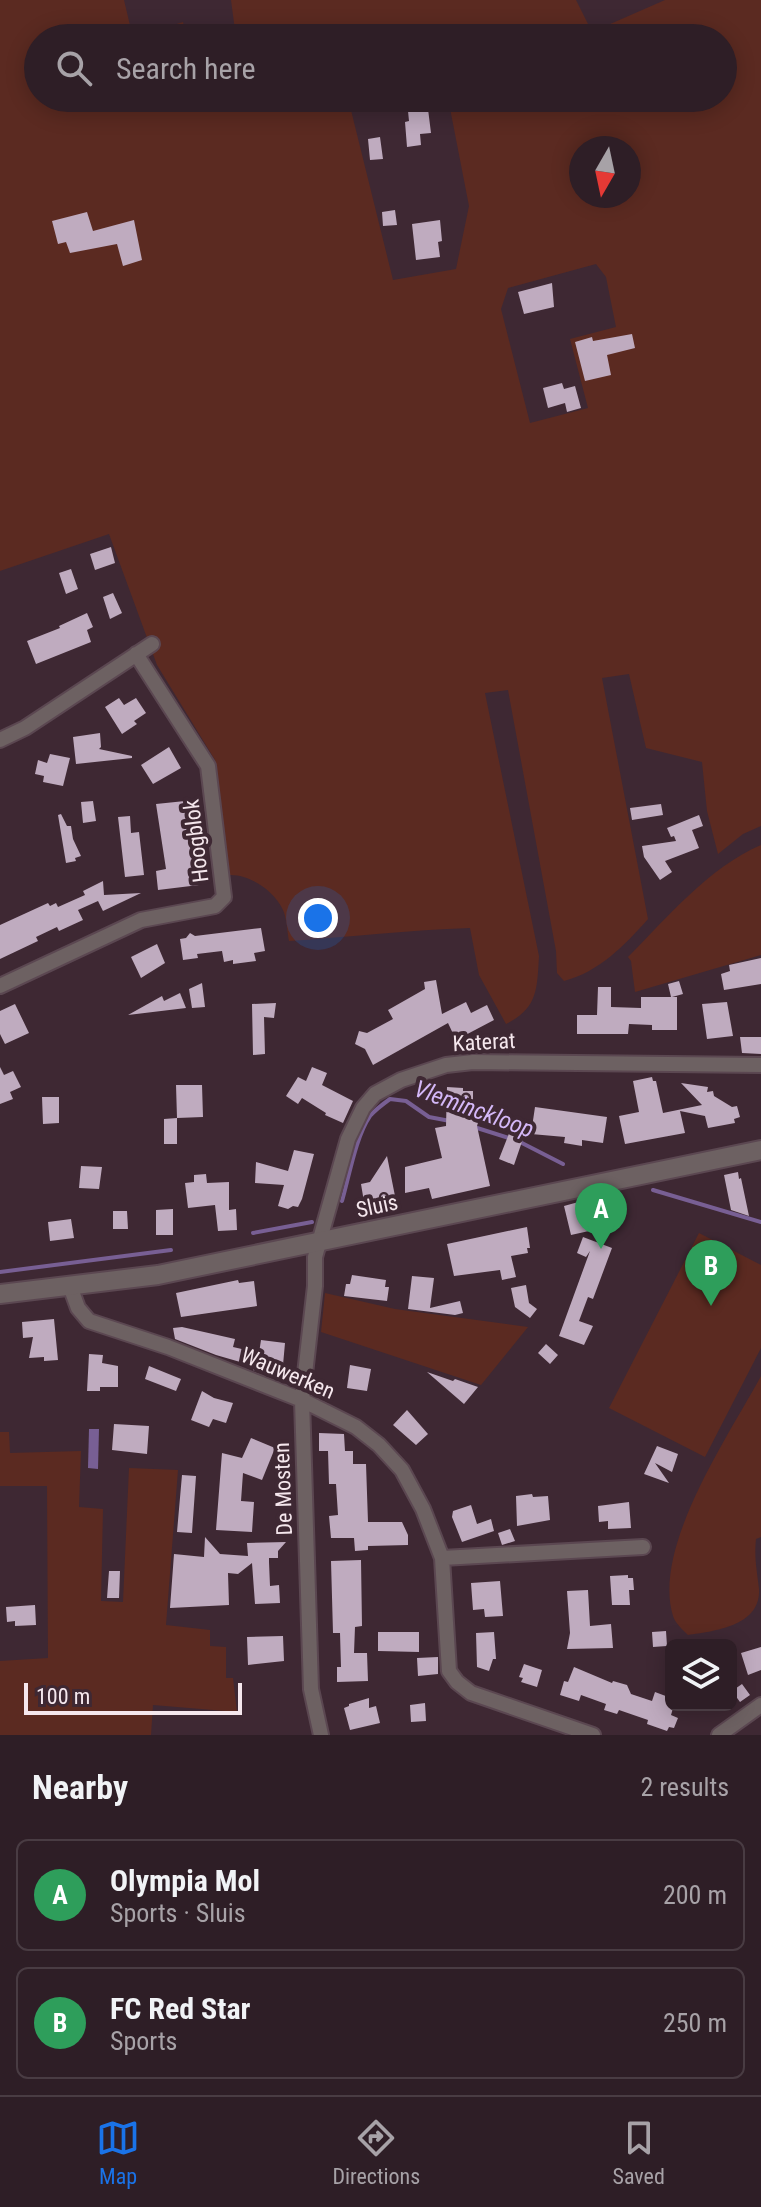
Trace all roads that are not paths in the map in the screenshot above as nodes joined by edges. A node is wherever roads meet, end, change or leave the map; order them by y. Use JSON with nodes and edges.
{"nodes":[{"id":1,"x":152,"y":644,"type":"dead end"},
{"id":2,"x":136,"y":654,"type":"junction"},
{"id":3,"x":0,"y":740,"type":"edge"},
{"id":4,"x":0,"y":986,"type":"edge"},
{"id":5,"x":761,"y":1065,"type":"edge"},
{"id":6,"x":761,"y":1150,"type":"edge"},
{"id":7,"x":319,"y":1242,"type":"junction"},
{"id":8,"x":70,"y":1286,"type":"junction"},
{"id":9,"x":0,"y":1294,"type":"edge"},
{"id":10,"x":302,"y":1400,"type":"junction"},
{"id":11,"x":643,"y":1547,"type":"dead end"},
{"id":12,"x":442,"y":1558,"type":"junction"},
{"id":13,"x":761,"y":1705,"type":"edge"},
{"id":14,"x":321,"y":1735,"type":"edge"},
{"id":15,"x":593,"y":1735,"type":"edge"},
{"id":16,"x":719,"y":1735,"type":"edge"}],
"edges":[{"from":1,"to":2,"type":"street"},
{"from":2,"to":3,"type":"street"},
{"from":2,"to":4,"type":"street","name":"Hoogblok"},
{"from":5,"to":7,"type":"street","name":"Katerat"},
{"from":6,"to":7,"type":"street","name":"Sluis"},
{"from":7,"to":8,"type":"street","name":"Sluis"},
{"from":7,"to":10,"type":"street","name":"De Mosten"},
{"from":8,"to":9,"type":"street","name":"Sluis"},
{"from":8,"to":10,"type":"street","name":"Wauwerken"},
{"from":10,"to":12,"type":"street","name":"Wauwerken"},
{"from":10,"to":14,"type":"street","name":"De Mosten"},
{"from":11,"to":12,"type":"street"},
{"from":12,"to":15,"type":"street","name":"Wauwerken"},
{"from":13,"to":16,"type":"street"}]}
